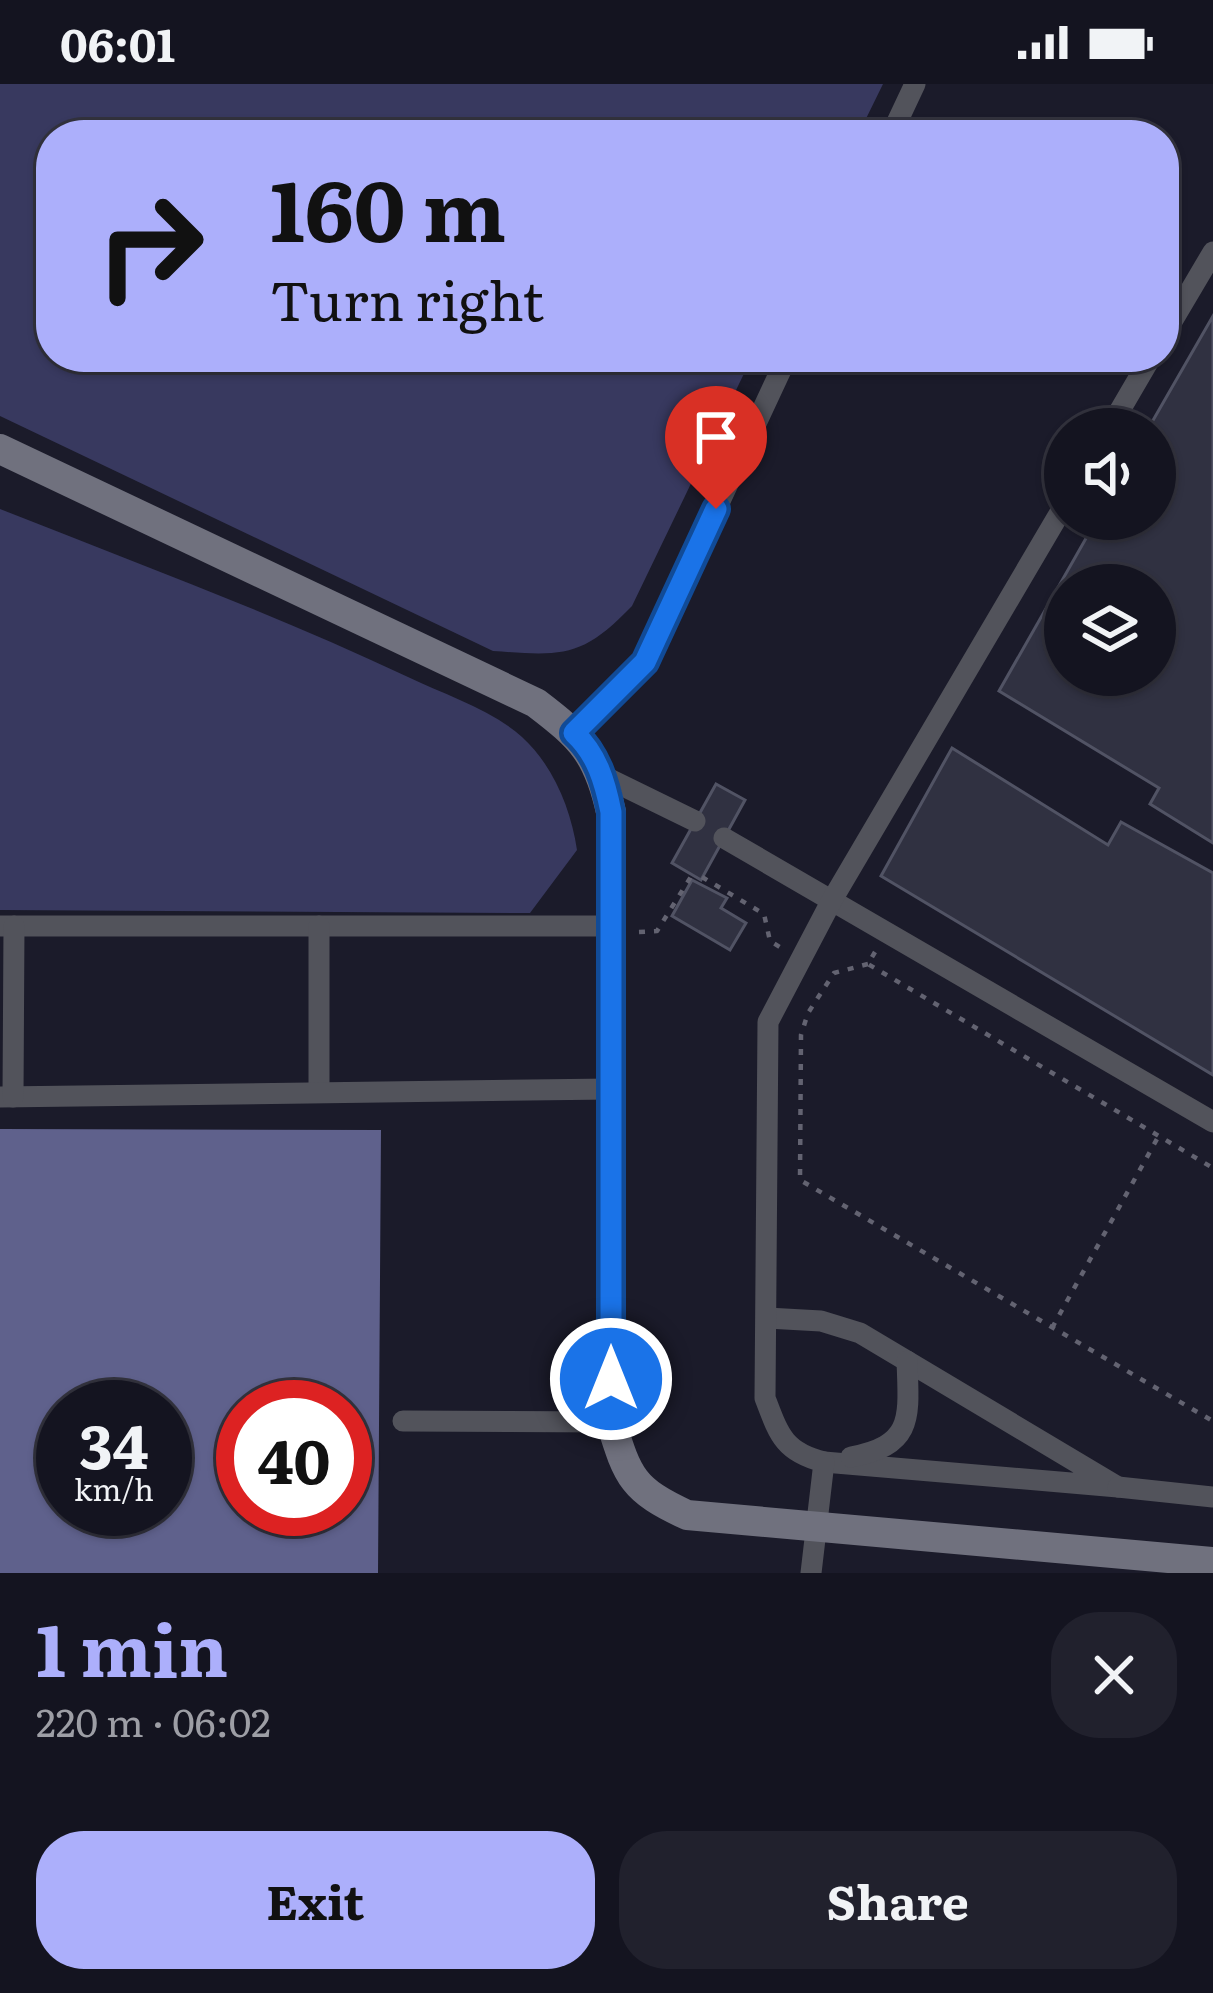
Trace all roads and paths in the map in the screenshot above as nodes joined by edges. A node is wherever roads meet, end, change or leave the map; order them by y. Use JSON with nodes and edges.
{"nodes":[{"id":1,"x":915,"y":84,"type":"edge"},
{"id":2,"x":898,"y":120,"type":"edge"},
{"id":3,"x":1213,"y":252,"type":"edge"},
{"id":4,"x":1179,"y":310,"type":"edge"},
{"id":5,"x":780,"y":372,"type":"edge"},
{"id":6,"x":1142,"y":372,"type":"edge"},
{"id":7,"x":1121,"y":408,"type":"edge"},
{"id":8,"x":0,"y":449,"type":"edge"},
{"id":9,"x":1044,"y":540,"type":"edge"},
{"id":10,"x":574,"y":733,"type":"junction"},
{"id":11,"x":603,"y":776,"type":"junction"},
{"id":12,"x":695,"y":821,"type":"dead end"},
{"id":13,"x":724,"y":838,"type":"dead end"},
{"id":14,"x":692,"y":874,"type":"dead end"},
{"id":15,"x":702,"y":877,"type":"dead end"},
{"id":16,"x":832,"y":900,"type":"junction"},
{"id":17,"x":7,"y":926,"type":"edge"},
{"id":18,"x":320,"y":926,"type":"junction"},
{"id":19,"x":622,"y":929,"type":"junction"},
{"id":20,"x":887,"y":931,"type":"junction"},
{"id":21,"x":801,"y":960,"type":"junction"},
{"id":22,"x":868,"y":964,"type":"junction"},
{"id":23,"x":830,"y":978,"type":"junction"},
{"id":24,"x":611,"y":1089,"type":"junction"},
{"id":25,"x":319,"y":1092,"type":"junction"},
{"id":26,"x":7,"y":1097,"type":"edge"},
{"id":27,"x":1213,"y":1122,"type":"edge"},
{"id":28,"x":1159,"y":1137,"type":"junction"},
{"id":29,"x":1213,"y":1168,"type":"edge"},
{"id":30,"x":767,"y":1318,"type":"junction"},
{"id":31,"x":1052,"y":1328,"type":"junction"},
{"id":32,"x":907,"y":1361,"type":"junction"},
{"id":33,"x":1211,"y":1420,"type":"edge"},
{"id":34,"x":403,"y":1421,"type":"dead end"},
{"id":35,"x":611,"y":1422,"type":"junction"},
{"id":36,"x":824,"y":1462,"type":"junction"},
{"id":37,"x":1118,"y":1487,"type":"junction"},
{"id":38,"x":1213,"y":1497,"type":"edge"},
{"id":39,"x":815,"y":1527,"type":"junction"},
{"id":40,"x":1213,"y":1562,"type":"edge"},
{"id":41,"x":811,"y":1573,"type":"edge"}],
"edges":[{"from":1,"to":2,"type":"street"},
{"from":3,"to":4,"type":"street"},
{"from":5,"to":10,"type":"street"},
{"from":6,"to":7,"type":"street"},
{"from":8,"to":10,"type":"street"},
{"from":9,"to":16,"type":"street"},
{"from":10,"to":11,"type":"street"},
{"from":11,"to":12,"type":"street"},
{"from":11,"to":19,"type":"street"},
{"from":13,"to":16,"type":"street"},
{"from":14,"to":19,"type":"path"},
{"from":15,"to":21,"type":"path"},
{"from":16,"to":20,"type":"street"},
{"from":16,"to":21,"type":"street"},
{"from":17,"to":18,"type":"street"},
{"from":17,"to":26,"type":"street"},
{"from":18,"to":19,"type":"street"},
{"from":18,"to":25,"type":"street"},
{"from":19,"to":24,"type":"street"},
{"from":20,"to":22,"type":"path"},
{"from":20,"to":27,"type":"street"},
{"from":21,"to":23,"type":"path"},
{"from":21,"to":30,"type":"street"},
{"from":22,"to":23,"type":"path"},
{"from":22,"to":28,"type":"path"},
{"from":23,"to":31,"type":"path"},
{"from":24,"to":25,"type":"street"},
{"from":24,"to":35,"type":"street"},
{"from":25,"to":26,"type":"street"},
{"from":28,"to":29,"type":"path"},
{"from":28,"to":31,"type":"path"},
{"from":30,"to":32,"type":"street"},
{"from":30,"to":36,"type":"street"},
{"from":31,"to":33,"type":"path"},
{"from":32,"to":36,"type":"street"},
{"from":32,"to":37,"type":"street"},
{"from":34,"to":35,"type":"street"},
{"from":35,"to":39,"type":"street"},
{"from":36,"to":37,"type":"street"},
{"from":36,"to":39,"type":"street"},
{"from":37,"to":38,"type":"street"},
{"from":39,"to":40,"type":"street"},
{"from":39,"to":41,"type":"street"}]}
